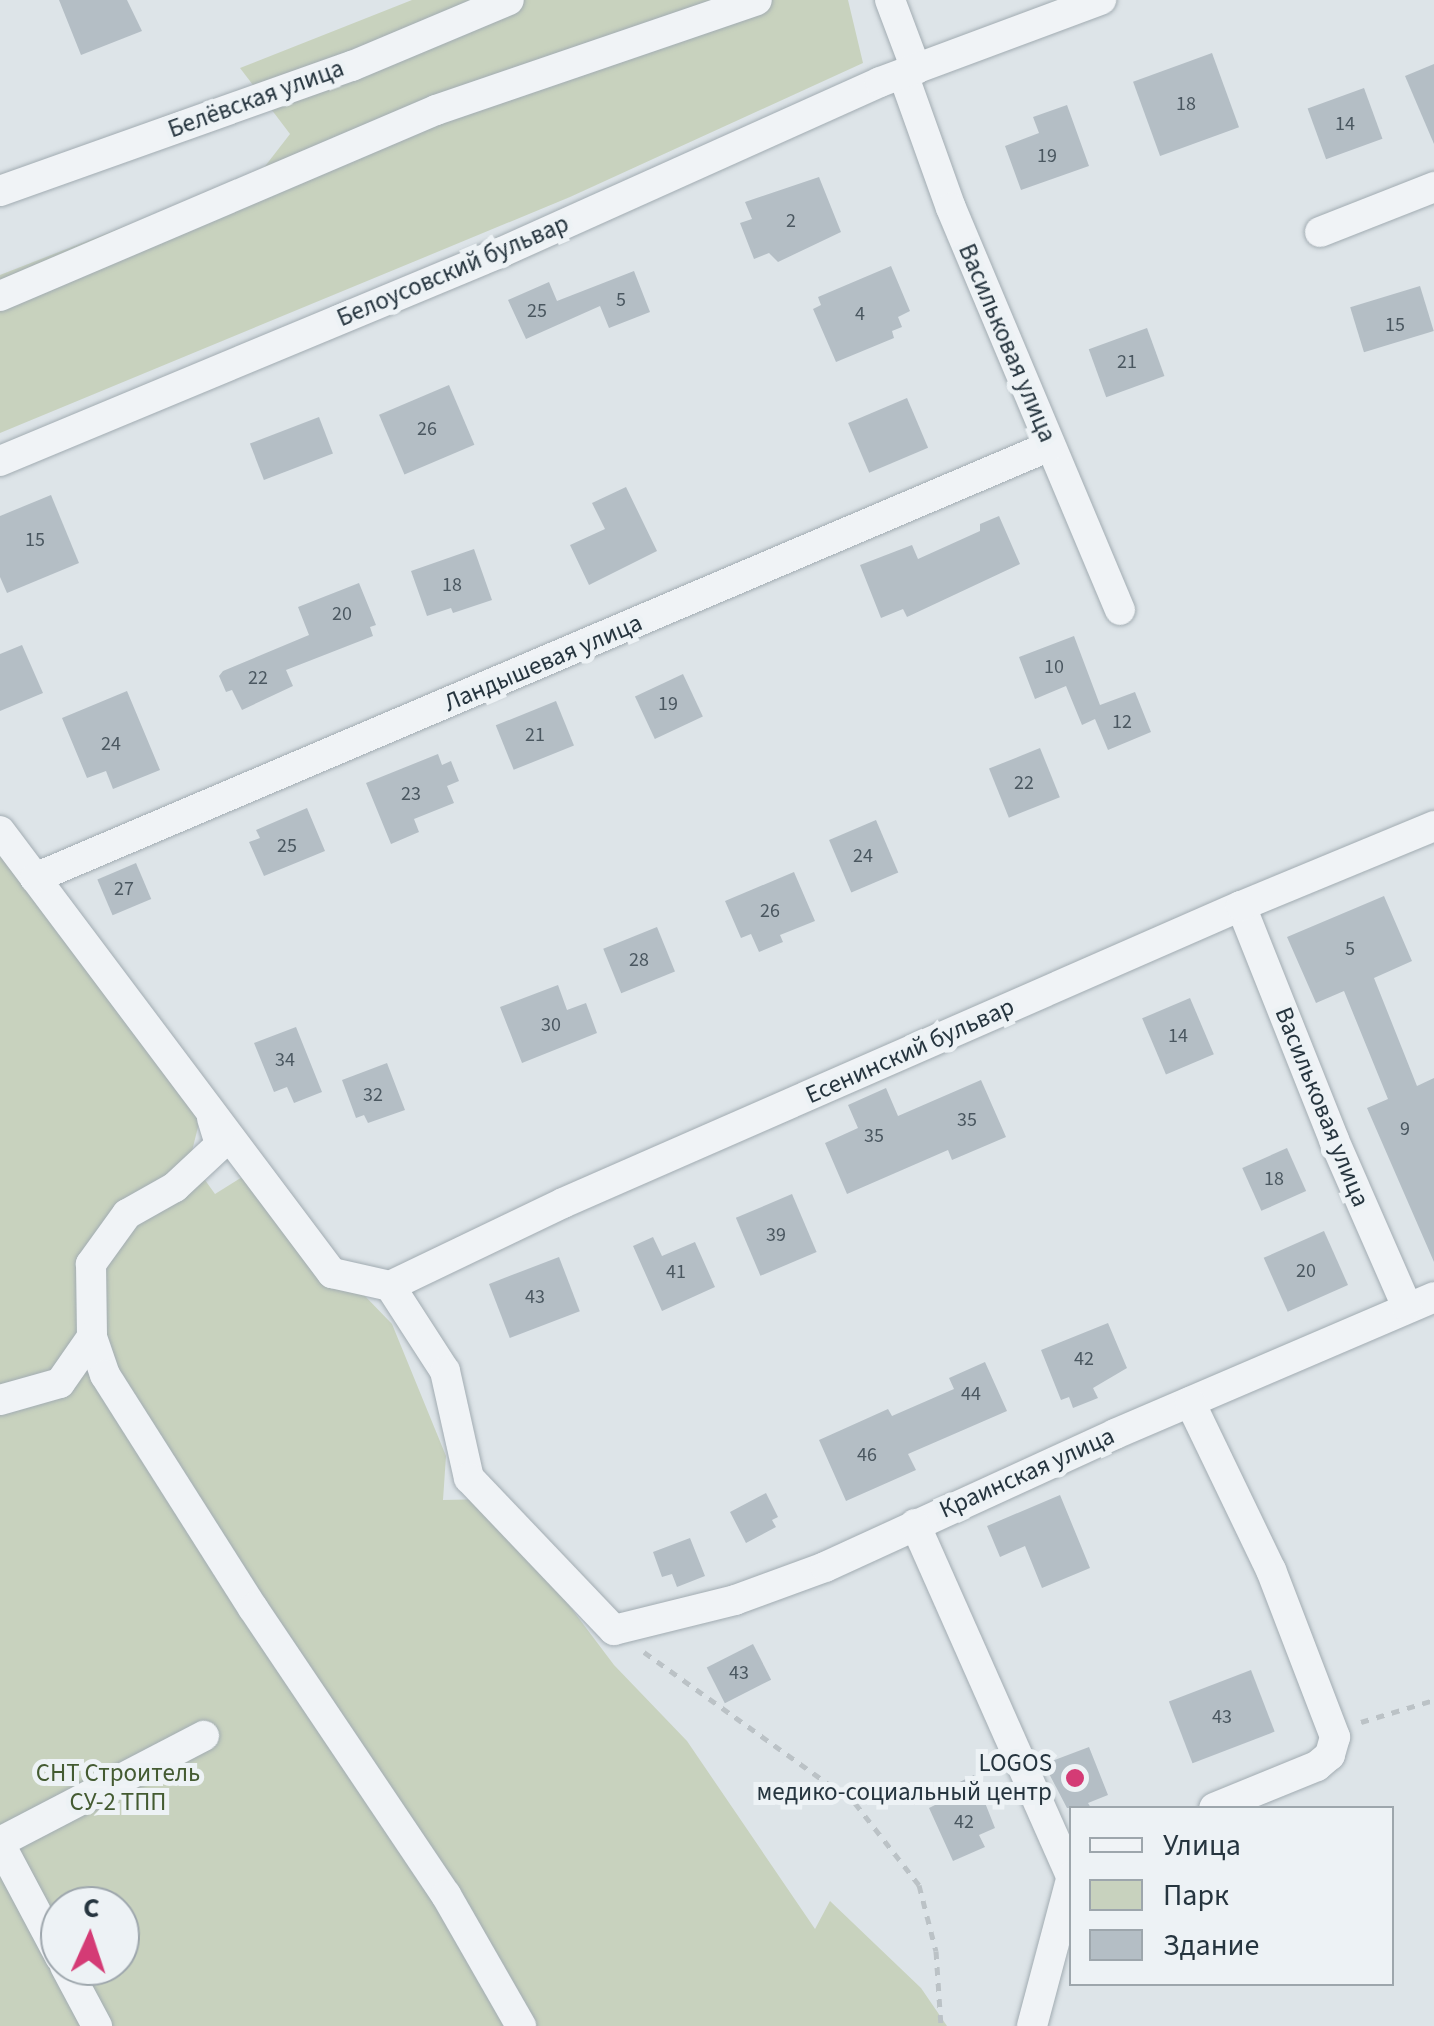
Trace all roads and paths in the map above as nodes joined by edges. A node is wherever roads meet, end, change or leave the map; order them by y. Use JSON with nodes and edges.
{"nodes":[{"id":1,"x":509,"y":0,"type":"edge"},
{"id":2,"x":757,"y":0,"type":"edge"},
{"id":3,"x":890,"y":0,"type":"edge"},
{"id":4,"x":1101,"y":0,"type":"edge"},
{"id":5,"x":910,"y":71,"type":"junction"},
{"id":6,"x":1434,"y":187,"type":"edge"},
{"id":7,"x":0,"y":191,"type":"edge"},
{"id":8,"x":1320,"y":232,"type":"dead end"},
{"id":9,"x":0,"y":296,"type":"edge"},
{"id":10,"x":1050,"y":446,"type":"junction"},
{"id":11,"x":0,"y":461,"type":"edge"},
{"id":12,"x":1120,"y":610,"type":"dead end"},
{"id":13,"x":1434,"y":826,"type":"edge"},
{"id":14,"x":0,"y":831,"type":"edge"},
{"id":15,"x":34,"y":878,"type":"junction"},
{"id":16,"x":1241,"y":906,"type":"junction"},
{"id":17,"x":210,"y":1111,"type":"junction"},
{"id":18,"x":390,"y":1286,"type":"junction"},
{"id":19,"x":1420,"y":1302,"type":"edge"},
{"id":20,"x":92,"y":1338,"type":"junction"},
{"id":21,"x":2,"y":1396,"type":"edge"},
{"id":22,"x":1190,"y":1402,"type":"junction"},
{"id":23,"x":915,"y":1524,"type":"junction"},
{"id":24,"x":614,"y":1630,"type":"junction"},
{"id":25,"x":1434,"y":1700,"type":"edge"},
{"id":26,"x":1334,"y":1730,"type":"junction"},
{"id":27,"x":204,"y":1736,"type":"dead end"},
{"id":28,"x":1219,"y":1806,"type":"edge"},
{"id":29,"x":0,"y":1843,"type":"edge"},
{"id":30,"x":1069,"y":1871,"type":"edge"},
{"id":31,"x":1069,"y":1884,"type":"edge"},
{"id":32,"x":40,"y":1919,"type":"edge"},
{"id":33,"x":75,"y":1986,"type":"edge"},
{"id":34,"x":96,"y":2026,"type":"edge"},
{"id":35,"x":522,"y":2026,"type":"edge"},
{"id":36,"x":941,"y":2026,"type":"edge"},
{"id":37,"x":1032,"y":2026,"type":"edge"}],
"edges":[{"from":1,"to":7,"type":"street","name":"Белёвская улица"},
{"from":2,"to":9,"type":"street"},
{"from":3,"to":5,"type":"street","name":"Васильковая улица"},
{"from":4,"to":5,"type":"street","name":"Белоусовский бульвар"},
{"from":5,"to":10,"type":"street","name":"Васильковая улица"},
{"from":5,"to":11,"type":"street","name":"Белоусовский бульвар"},
{"from":6,"to":8,"type":"street"},
{"from":10,"to":12,"type":"street","name":"Васильковая улица"},
{"from":10,"to":15,"type":"street","name":"Ландышевая улица"},
{"from":13,"to":16,"type":"street","name":"Есенинский бульвар"},
{"from":14,"to":15,"type":"street"},
{"from":15,"to":17,"type":"street"},
{"from":16,"to":18,"type":"street","name":"Есенинский бульвар"},
{"from":16,"to":19,"type":"street","name":"Васильковая улица"},
{"from":17,"to":18,"type":"street"},
{"from":17,"to":20,"type":"street"},
{"from":18,"to":24,"type":"street"},
{"from":19,"to":22,"type":"street","name":"Краинская улица"},
{"from":20,"to":21,"type":"street"},
{"from":20,"to":35,"type":"street"},
{"from":22,"to":23,"type":"street","name":"Краинская улица"},
{"from":22,"to":26,"type":"street"},
{"from":23,"to":24,"type":"street","name":"Краинская улица"},
{"from":23,"to":30,"type":"street"},
{"from":24,"to":36,"type":"path"},
{"from":25,"to":26,"type":"path"},
{"from":26,"to":28,"type":"street"},
{"from":27,"to":29,"type":"street"},
{"from":29,"to":32,"type":"street"},
{"from":31,"to":37,"type":"street"},
{"from":33,"to":34,"type":"street"}]}
